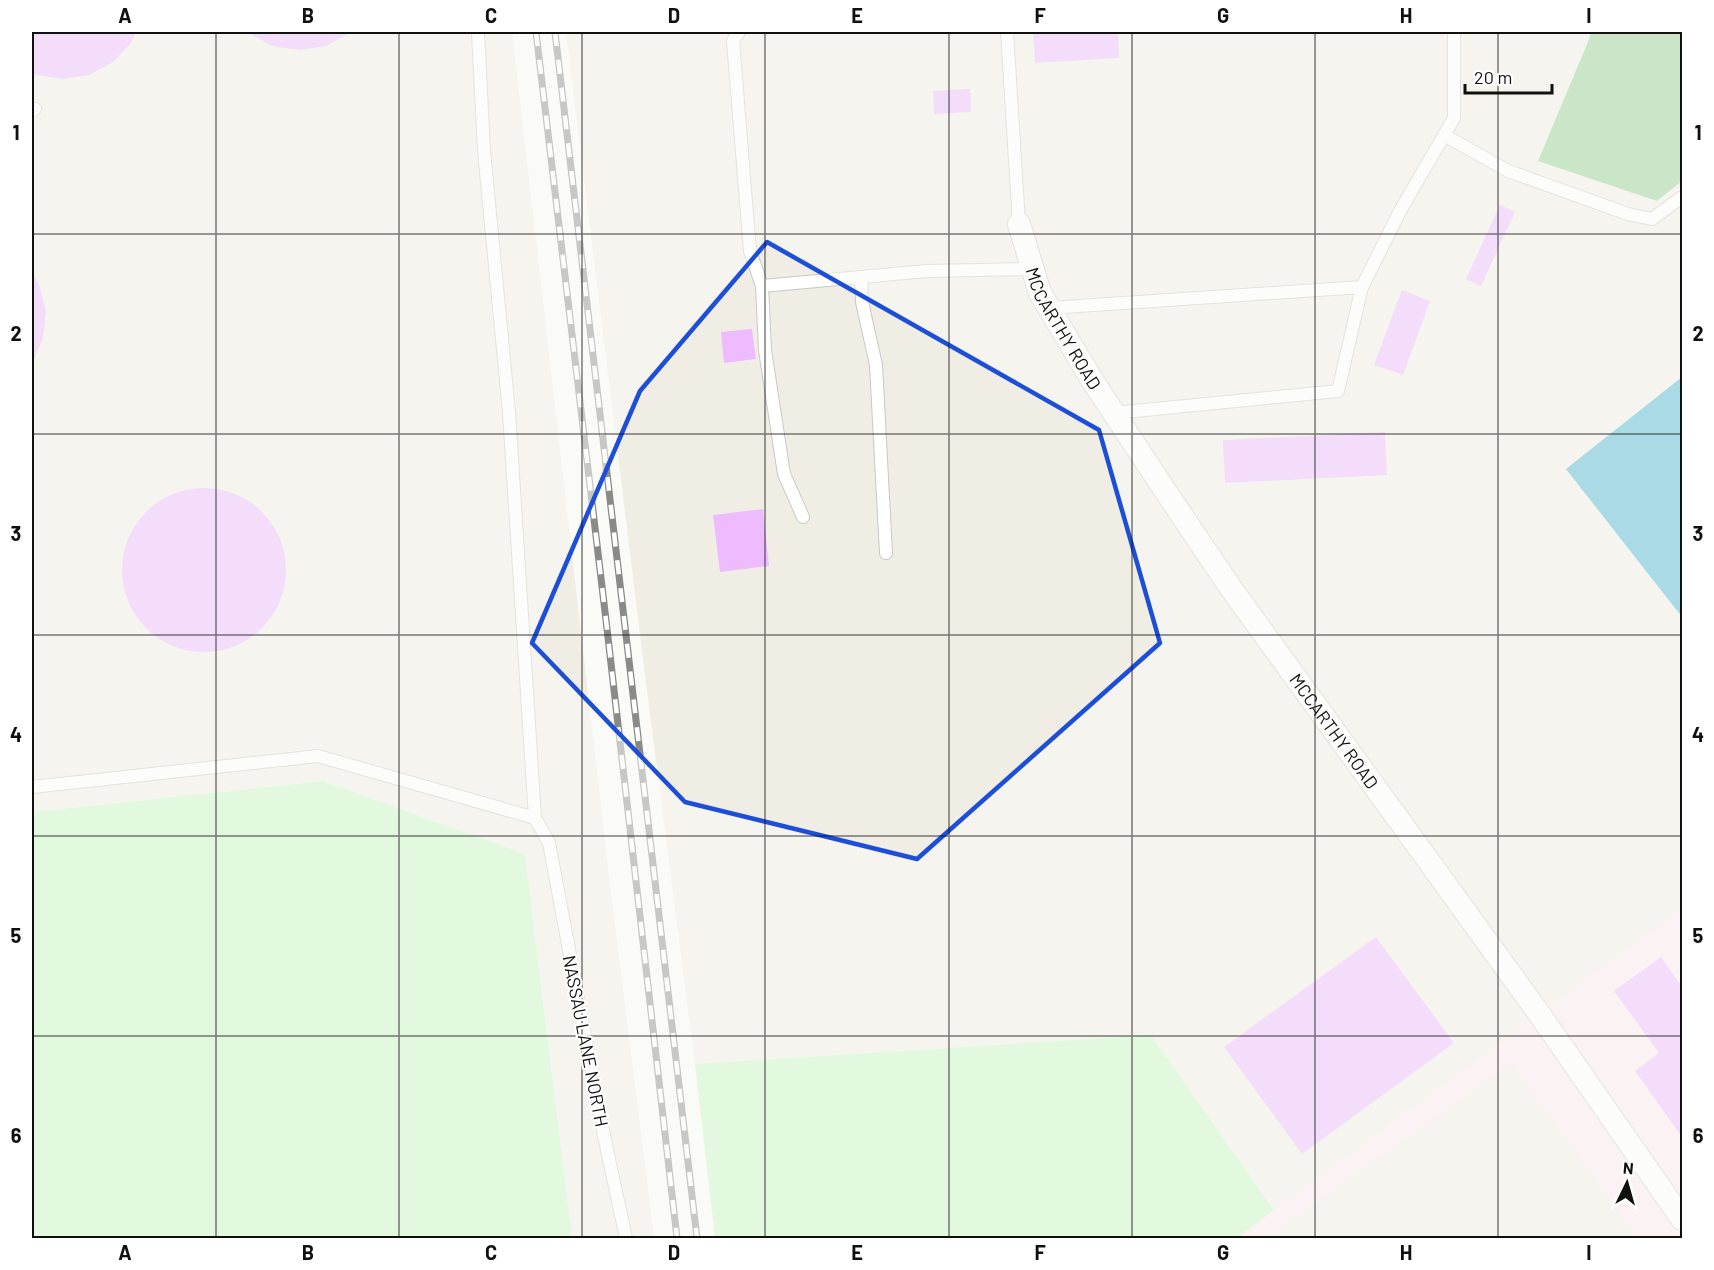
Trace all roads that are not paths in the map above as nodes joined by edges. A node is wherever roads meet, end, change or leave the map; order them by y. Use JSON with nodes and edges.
{"nodes":[{"id":1,"x":478,"y":32,"type":"edge"},
{"id":2,"x":739,"y":32,"type":"edge"},
{"id":3,"x":1007,"y":32,"type":"edge"},
{"id":4,"x":1454,"y":32,"type":"edge"},
{"id":5,"x":1444,"y":135,"type":"junction"},
{"id":6,"x":1683,"y":197,"type":"edge"},
{"id":7,"x":1019,"y":224,"type":"joint"},
{"id":8,"x":1032,"y":269,"type":"junction"},
{"id":9,"x":861,"y":277,"type":"junction"},
{"id":10,"x":762,"y":286,"type":"junction"},
{"id":11,"x":1362,"y":287,"type":"junction"},
{"id":12,"x":1049,"y":308,"type":"junction"},
{"id":13,"x":1114,"y":413,"type":"junction"},
{"id":14,"x":803,"y":517,"type":"dead end"},
{"id":15,"x":886,"y":553,"type":"dead end"},
{"id":16,"x":32,"y":787,"type":"edge"},
{"id":17,"x":536,"y":818,"type":"junction"},
{"id":18,"x":1683,"y":1219,"type":"edge"},
{"id":19,"x":626,"y":1239,"type":"edge"}],
"edges":[{"from":1,"to":17,"type":"lane"},
{"from":2,"to":10,"type":"lane"},
{"from":3,"to":7,"type":"lane"},
{"from":4,"to":5,"type":"lane"},
{"from":5,"to":6,"type":"lane"},
{"from":5,"to":11,"type":"lane"},
{"from":7,"to":8,"type":"street","name":"MCCARTHY ROAD"},
{"from":8,"to":9,"type":"lane"},
{"from":8,"to":12,"type":"street","name":"MCCARTHY ROAD"},
{"from":9,"to":10,"type":"lane"},
{"from":9,"to":15,"type":"lane"},
{"from":10,"to":14,"type":"lane"},
{"from":11,"to":12,"type":"lane"},
{"from":11,"to":13,"type":"lane"},
{"from":12,"to":13,"type":"street","name":"MCCARTHY ROAD"},
{"from":13,"to":18,"type":"street","name":"MCCARTHY ROAD"},
{"from":16,"to":17,"type":"lane"},
{"from":17,"to":19,"type":"lane","name":"NASSAU LANE NORTH"}]}
